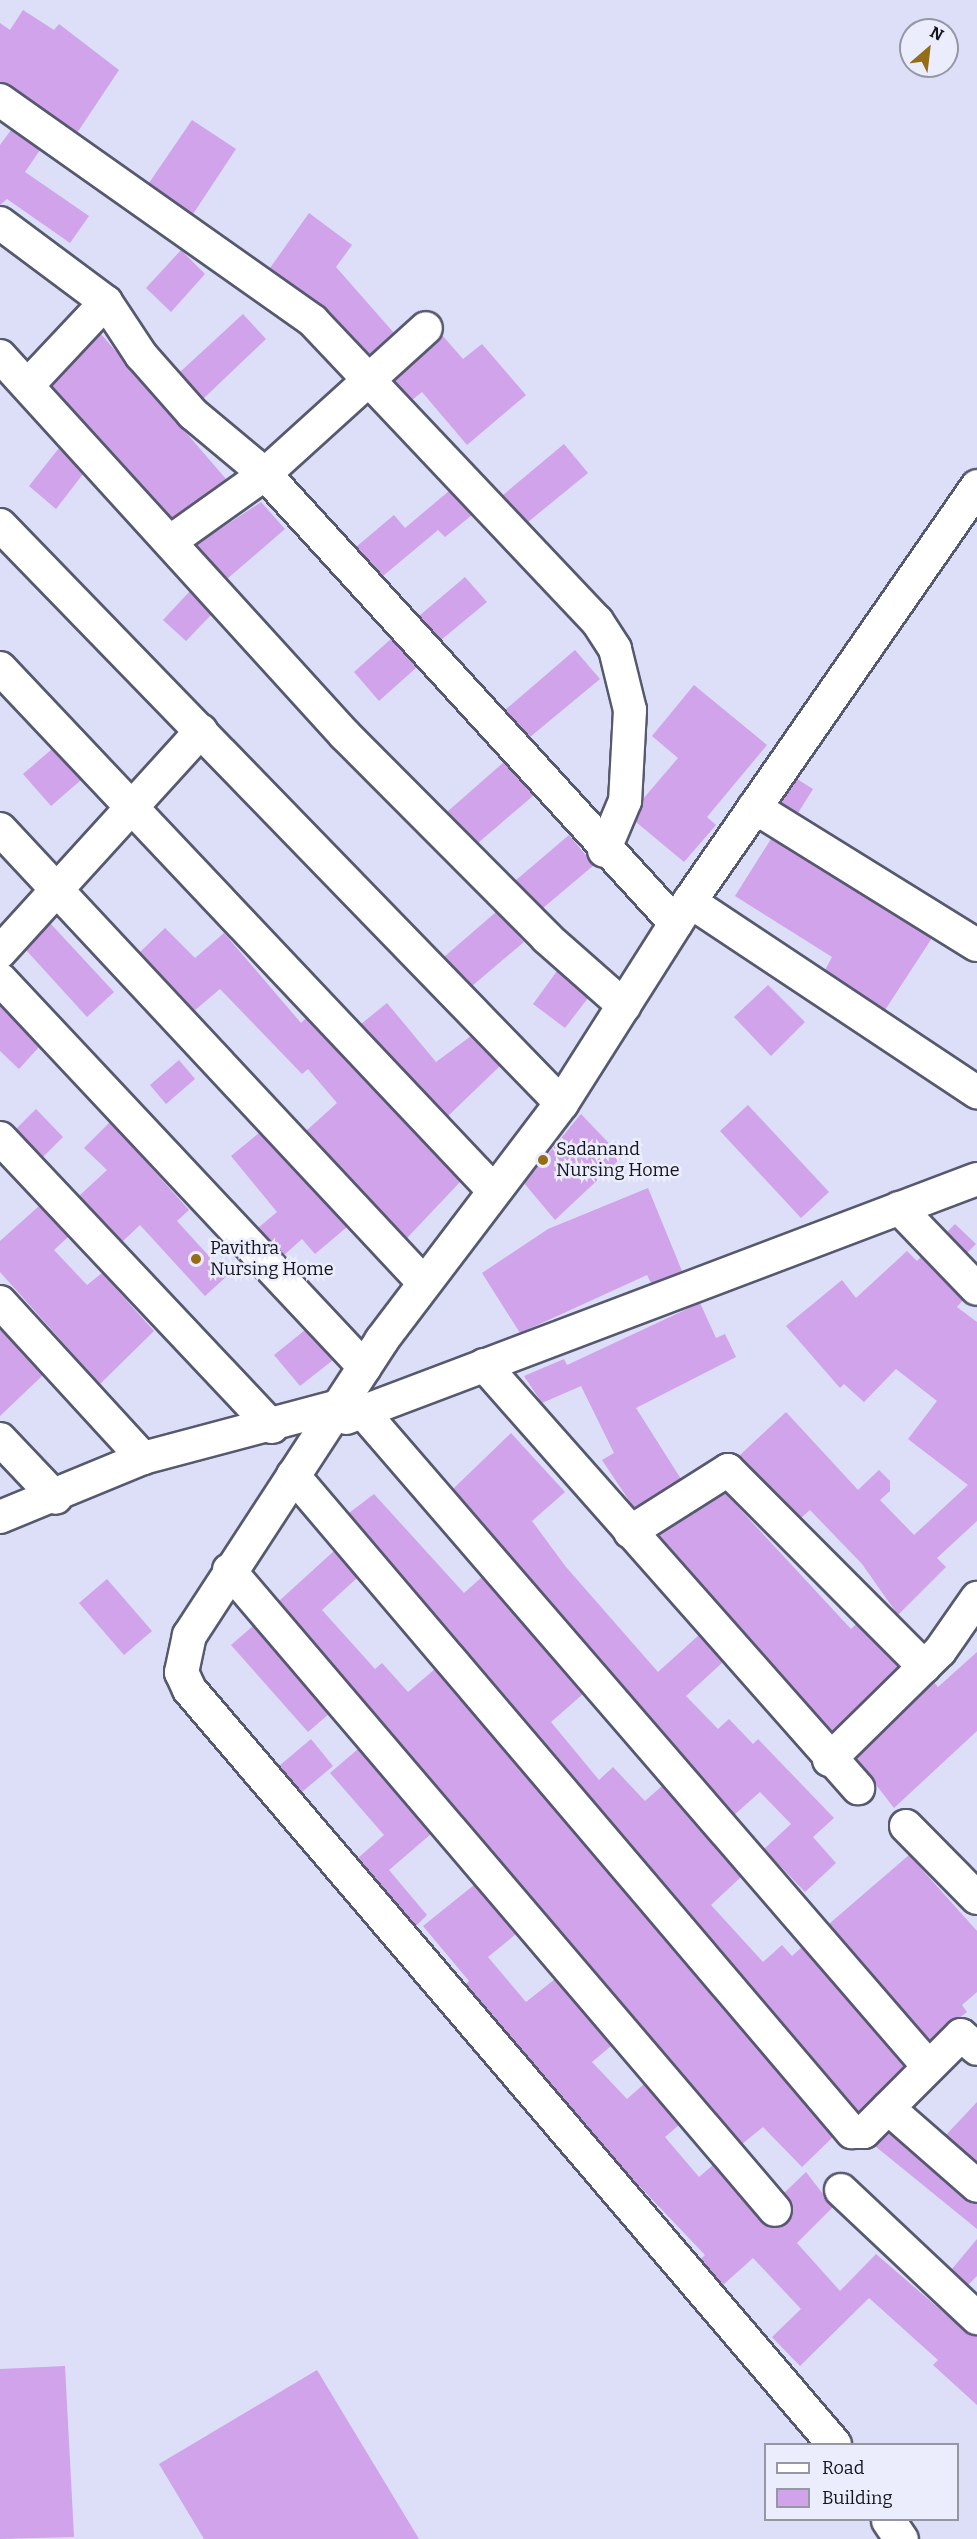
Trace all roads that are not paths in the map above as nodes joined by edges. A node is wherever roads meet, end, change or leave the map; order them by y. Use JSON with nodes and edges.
{"nodes":[{"id":1,"x":0,"y":100,"type":"edge"},
{"id":2,"x":0,"y":223,"type":"edge"},
{"id":3,"x":106,"y":302,"type":"junction"},
{"id":4,"x":426,"y":327,"type":"dead end"},
{"id":5,"x":0,"y":356,"type":"edge"},
{"id":6,"x":369,"y":379,"type":"junction"},
{"id":7,"x":28,"y":385,"type":"junction"},
{"id":8,"x":265,"y":474,"type":"junction"},
{"id":9,"x":977,"y":486,"type":"edge"},
{"id":10,"x":0,"y":525,"type":"edge"},
{"id":11,"x":171,"y":541,"type":"junction"},
{"id":12,"x":0,"y":668,"type":"edge"},
{"id":13,"x":201,"y":731,"type":"junction"},
{"id":14,"x":754,"y":807,"type":"junction"},
{"id":15,"x":128,"y":808,"type":"junction"},
{"id":16,"x":0,"y":829,"type":"edge"},
{"id":17,"x":604,"y":851,"type":"junction"},
{"id":18,"x":54,"y":887,"type":"junction"},
{"id":19,"x":683,"y":912,"type":"junction"},
{"id":20,"x":977,"y":945,"type":"edge"},
{"id":21,"x":0,"y":952,"type":"edge"},
{"id":22,"x":0,"y":979,"type":"edge"},
{"id":23,"x":624,"y":1006,"type":"junction"},
{"id":24,"x":977,"y":1092,"type":"edge"},
{"id":25,"x":561,"y":1103,"type":"junction"},
{"id":26,"x":0,"y":1138,"type":"edge"},
{"id":27,"x":977,"y":1179,"type":"edge"},
{"id":28,"x":494,"y":1191,"type":"junction"},
{"id":29,"x":899,"y":1208,"type":"junction"},
{"id":30,"x":423,"y":1282,"type":"junction"},
{"id":31,"x":977,"y":1289,"type":"edge"},
{"id":32,"x":0,"y":1302,"type":"edge"},
{"id":33,"x":484,"y":1365,"type":"junction"},
{"id":34,"x":364,"y":1368,"type":"junction"},
{"id":35,"x":342,"y":1415,"type":"junction"},
{"id":36,"x":272,"y":1427,"type":"junction"},
{"id":37,"x":0,"y":1439,"type":"edge"},
{"id":38,"x":143,"y":1458,"type":"junction"},
{"id":39,"x":293,"y":1475,"type":"junction"},
{"id":40,"x":56,"y":1498,"type":"junction"},
{"id":41,"x":0,"y":1517,"type":"edge"},
{"id":42,"x":630,"y":1532,"type":"junction"},
{"id":43,"x":230,"y":1570,"type":"junction"},
{"id":44,"x":977,"y":1598,"type":"edge"},
{"id":45,"x":924,"y":1667,"type":"junction"},
{"id":46,"x":829,"y":1760,"type":"junction"},
{"id":47,"x":858,"y":1788,"type":"dead end"},
{"id":48,"x":906,"y":1826,"type":"dead end"},
{"id":49,"x":977,"y":1898,"type":"edge"},
{"id":50,"x":977,"y":2049,"type":"edge"},
{"id":51,"x":928,"y":2066,"type":"junction"},
{"id":52,"x":888,"y":2108,"type":"junction"},
{"id":53,"x":977,"y":2186,"type":"edge"},
{"id":54,"x":841,"y":2190,"type":"dead end"},
{"id":55,"x":776,"y":2210,"type":"dead end"},
{"id":56,"x":977,"y":2318,"type":"edge"},
{"id":57,"x":832,"y":2443,"type":"edge"},
{"id":58,"x":889,"y":2521,"type":"edge"},
{"id":59,"x":901,"y":2539,"type":"edge"}],
"edges":[{"from":1,"to":6,"type":"street"},
{"from":2,"to":3,"type":"street"},
{"from":3,"to":7,"type":"street"},
{"from":3,"to":8,"type":"street"},
{"from":4,"to":6,"type":"street"},
{"from":5,"to":7,"type":"street"},
{"from":6,"to":8,"type":"street"},
{"from":6,"to":17,"type":"street"},
{"from":7,"to":11,"type":"street"},
{"from":8,"to":11,"type":"street"},
{"from":8,"to":17,"type":"street"},
{"from":9,"to":14,"type":"street"},
{"from":10,"to":13,"type":"street"},
{"from":11,"to":23,"type":"street"},
{"from":12,"to":15,"type":"street"},
{"from":13,"to":15,"type":"street"},
{"from":13,"to":25,"type":"street"},
{"from":14,"to":19,"type":"street"},
{"from":14,"to":20,"type":"street"},
{"from":15,"to":18,"type":"street"},
{"from":15,"to":28,"type":"street"},
{"from":16,"to":18,"type":"street"},
{"from":17,"to":19,"type":"street"},
{"from":18,"to":21,"type":"street"},
{"from":18,"to":30,"type":"street"},
{"from":19,"to":23,"type":"street"},
{"from":19,"to":24,"type":"street"},
{"from":22,"to":34,"type":"street"},
{"from":23,"to":25,"type":"street"},
{"from":25,"to":28,"type":"street"},
{"from":26,"to":36,"type":"street"},
{"from":27,"to":29,"type":"street"},
{"from":28,"to":30,"type":"street"},
{"from":29,"to":31,"type":"street"},
{"from":29,"to":33,"type":"street"},
{"from":30,"to":34,"type":"street"},
{"from":32,"to":38,"type":"street"},
{"from":33,"to":35,"type":"street"},
{"from":33,"to":42,"type":"street"},
{"from":34,"to":35,"type":"street"},
{"from":35,"to":36,"type":"street"},
{"from":35,"to":39,"type":"street"},
{"from":35,"to":51,"type":"street"},
{"from":36,"to":38,"type":"street"},
{"from":37,"to":40,"type":"street"},
{"from":38,"to":40,"type":"street"},
{"from":39,"to":43,"type":"street"},
{"from":39,"to":52,"type":"street"},
{"from":40,"to":41,"type":"street"},
{"from":42,"to":45,"type":"street"},
{"from":42,"to":46,"type":"street"},
{"from":43,"to":55,"type":"street"},
{"from":43,"to":57,"type":"street"},
{"from":44,"to":45,"type":"street"},
{"from":45,"to":46,"type":"street"},
{"from":46,"to":47,"type":"street"},
{"from":48,"to":49,"type":"street"},
{"from":50,"to":51,"type":"street"},
{"from":51,"to":52,"type":"street"},
{"from":52,"to":53,"type":"street"},
{"from":54,"to":56,"type":"street"},
{"from":58,"to":59,"type":"street"}]}
